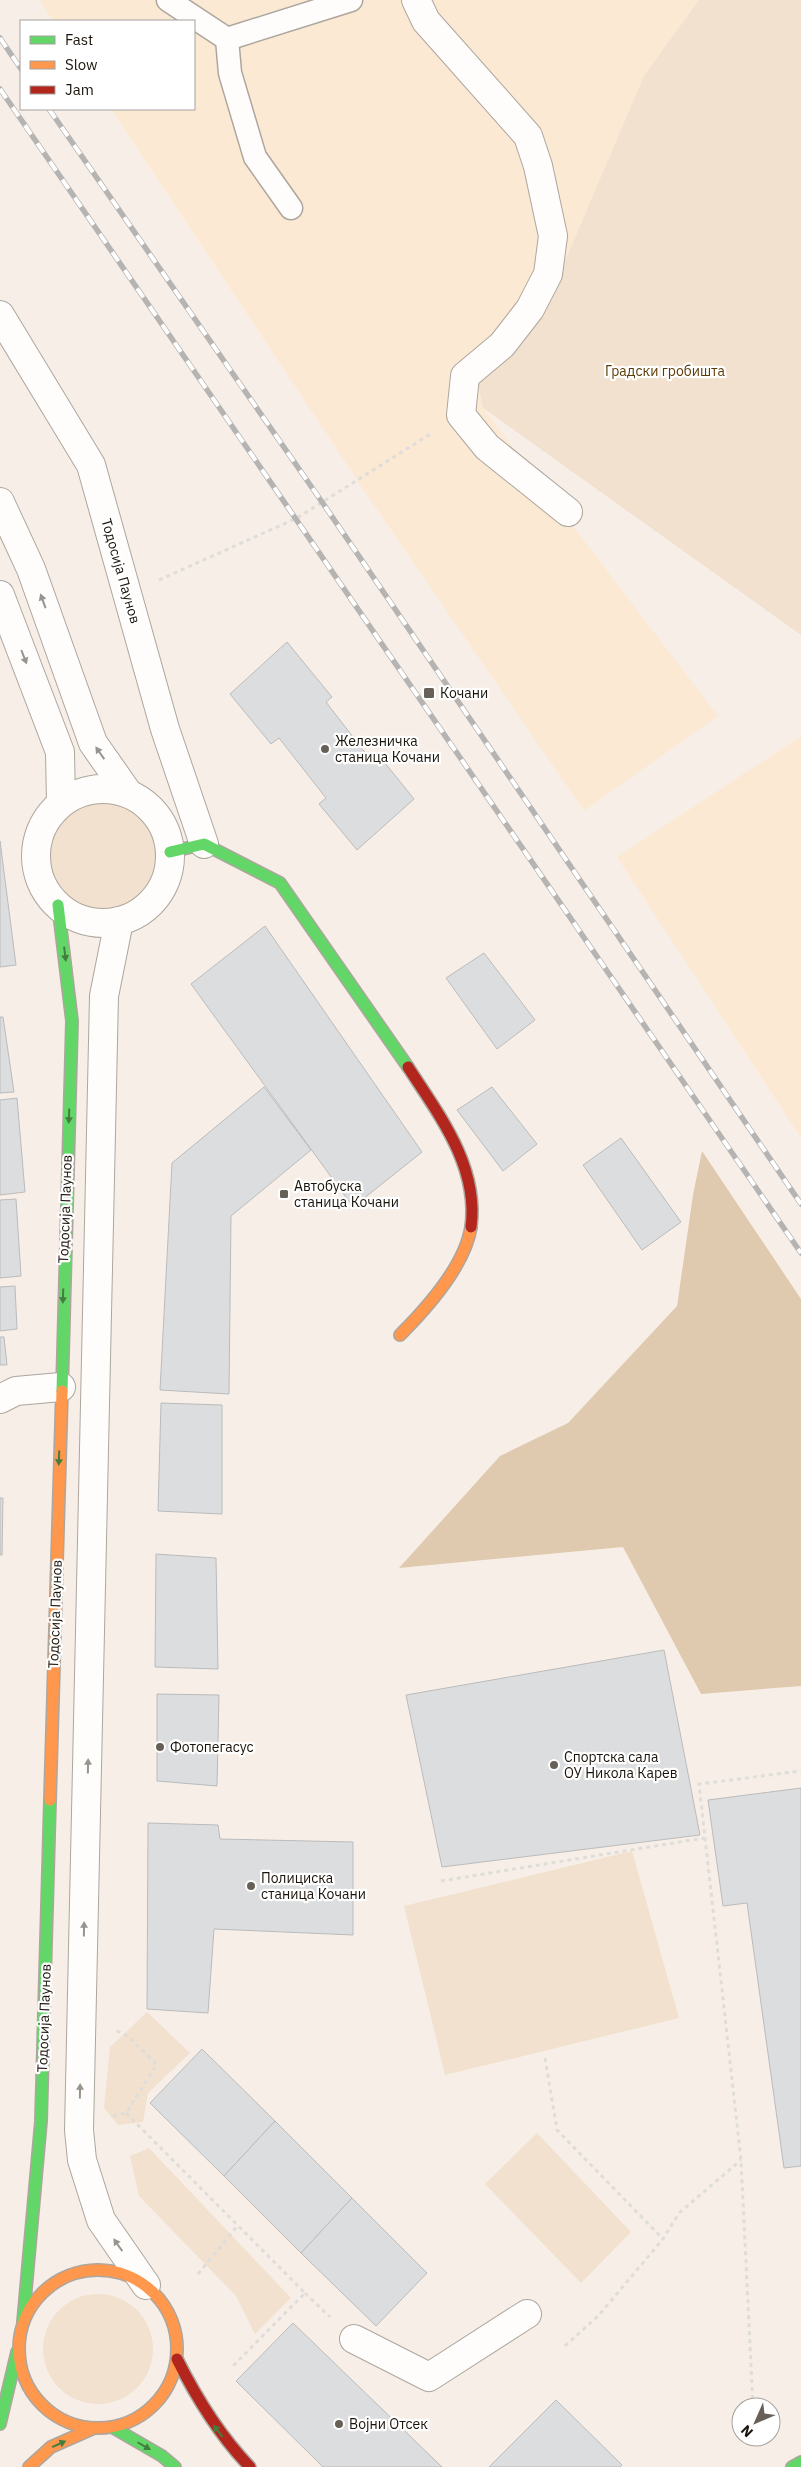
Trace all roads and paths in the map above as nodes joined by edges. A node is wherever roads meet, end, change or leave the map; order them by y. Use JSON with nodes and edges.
{"nodes":[{"id":1,"x":168,"y":0,"type":"edge"},
{"id":2,"x":351,"y":0,"type":"edge"},
{"id":3,"x":416,"y":0,"type":"edge"},
{"id":4,"x":227,"y":39,"type":"junction"},
{"id":5,"x":291,"y":208,"type":"dead end"},
{"id":6,"x":0,"y":316,"type":"edge"},
{"id":7,"x":461,"y":415,"type":"junction"},
{"id":8,"x":0,"y":502,"type":"edge"},
{"id":9,"x":568,"y":512,"type":"dead end"},
{"id":10,"x":129,"y":594,"type":"junction"},
{"id":11,"x":0,"y":595,"type":"edge"},
{"id":12,"x":128,"y":793,"type":"junction"},
{"id":13,"x":61,"y":803,"type":"junction"},
{"id":14,"x":204,"y":844,"type":"junction"},
{"id":15,"x":170,"y":852,"type":"junction"},
{"id":16,"x":58,"y":906,"type":"junction"},
{"id":17,"x":119,"y":921,"type":"junction"},
{"id":18,"x":400,"y":1335,"type":"dead end"},
{"id":19,"x":61,"y":1387,"type":"junction"},
{"id":20,"x":0,"y":1399,"type":"edge"},
{"id":21,"x":801,"y":1771,"type":"edge"},
{"id":22,"x":704,"y":1838,"type":"junction"},
{"id":23,"x":442,"y":1881,"type":"dead end"},
{"id":24,"x":126,"y":2035,"type":"dead end"},
{"id":25,"x":546,"y":2058,"type":"dead end"},
{"id":26,"x":126,"y":2113,"type":"junction"},
{"id":27,"x":108,"y":2116,"type":"dead end"},
{"id":28,"x":741,"y":2160,"type":"junction"},
{"id":29,"x":238,"y":2225,"type":"junction"},
{"id":30,"x":663,"y":2239,"type":"junction"},
{"id":31,"x":198,"y":2274,"type":"dead end"},
{"id":32,"x":146,"y":2285,"type":"junction"},
{"id":33,"x":305,"y":2293,"type":"junction"},
{"id":34,"x":321,"y":2308,"type":"dead end"},
{"id":35,"x":527,"y":2314,"type":"dead end"},
{"id":36,"x":23,"y":2322,"type":"junction"},
{"id":37,"x":354,"y":2339,"type":"dead end"},
{"id":38,"x":18,"y":2345,"type":"junction"},
{"id":39,"x":565,"y":2346,"type":"dead end"},
{"id":40,"x":177,"y":2359,"type":"junction"},
{"id":41,"x":232,"y":2366,"type":"dead end"},
{"id":42,"x":753,"y":2397,"type":"edge"},
{"id":43,"x":0,"y":2424,"type":"edge"},
{"id":44,"x":112,"y":2427,"type":"junction"},
{"id":45,"x":94,"y":2428,"type":"junction"},
{"id":46,"x":801,"y":2462,"type":"edge"},
{"id":47,"x":29,"y":2467,"type":"edge"},
{"id":48,"x":175,"y":2467,"type":"edge"},
{"id":49,"x":250,"y":2467,"type":"edge"},
{"id":50,"x":792,"y":2467,"type":"edge"}],
"edges":[{"from":1,"to":4,"type":"lane"},
{"from":2,"to":4,"type":"lane"},
{"from":3,"to":7,"type":"street"},
{"from":4,"to":5,"type":"lane"},
{"from":6,"to":10,"type":"street","name":"Тодосија Паунов"},
{"from":7,"to":9,"type":"street"},
{"from":7,"to":10,"type":"path"},
{"from":12,"to":8,"type":"street","one_way":true},
{"from":10,"to":14,"type":"street","name":"Тодосија Паунов"},
{"from":11,"to":13,"type":"street","one_way":true},
{"from":12,"to":13,"type":"street"},
{"from":12,"to":15,"type":"street"},
{"from":13,"to":16,"type":"street"},
{"from":14,"to":15,"type":"street"},
{"from":14,"to":18,"type":"street"},
{"from":15,"to":17,"type":"street"},
{"from":16,"to":17,"type":"street"},
{"from":16,"to":19,"type":"street","name":"Тодосија Паунов","one_way":true},
{"from":32,"to":17,"type":"street","one_way":true},
{"from":19,"to":20,"type":"street"},
{"from":19,"to":36,"type":"street","name":"Тодосија Паунов","one_way":true},
{"from":21,"to":22,"type":"path"},
{"from":22,"to":23,"type":"path"},
{"from":22,"to":28,"type":"path"},
{"from":24,"to":26,"type":"path"},
{"from":25,"to":30,"type":"path"},
{"from":26,"to":27,"type":"path"},
{"from":26,"to":29,"type":"path"},
{"from":28,"to":30,"type":"path"},
{"from":28,"to":42,"type":"path"},
{"from":29,"to":31,"type":"path"},
{"from":29,"to":33,"type":"path"},
{"from":30,"to":39,"type":"path"},
{"from":32,"to":36,"type":"street"},
{"from":32,"to":40,"type":"street"},
{"from":33,"to":34,"type":"path"},
{"from":33,"to":41,"type":"path"},
{"from":35,"to":37,"type":"street"},
{"from":36,"to":38,"type":"street"},
{"from":38,"to":43,"type":"street"},
{"from":38,"to":45,"type":"street"},
{"from":40,"to":44,"type":"street"},
{"from":49,"to":40,"type":"street","one_way":true},
{"from":44,"to":45,"type":"street"},
{"from":44,"to":48,"type":"street","one_way":true},
{"from":47,"to":45,"type":"street","one_way":true},
{"from":46,"to":50,"type":"street"}]}
